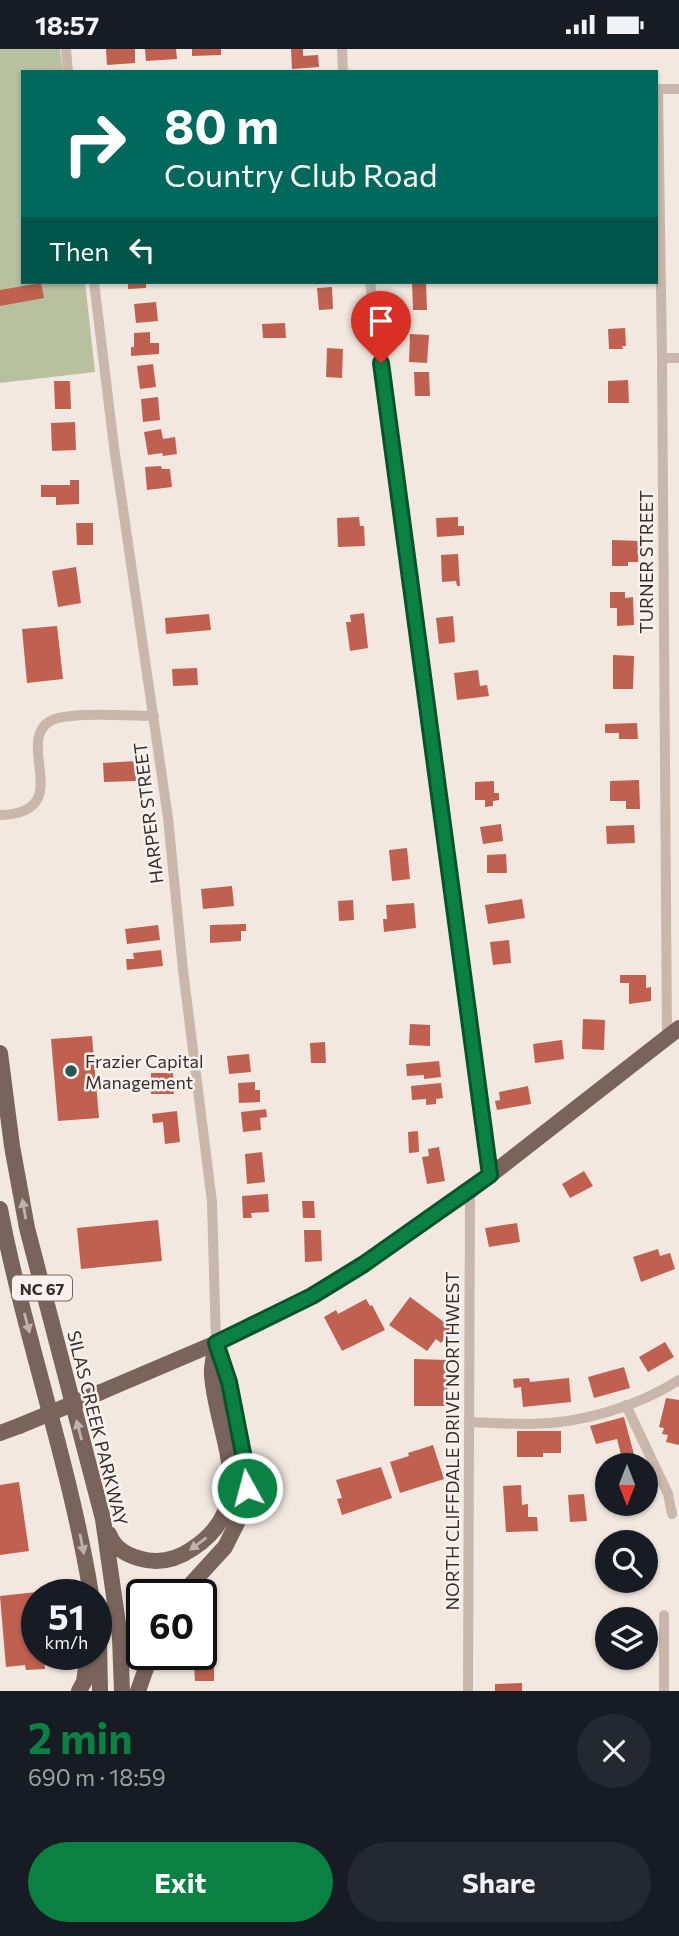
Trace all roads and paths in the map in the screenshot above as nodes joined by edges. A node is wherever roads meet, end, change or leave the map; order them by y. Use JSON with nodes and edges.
{"nodes":[{"id":1,"x":66,"y":49,"type":"edge"},
{"id":2,"x":342,"y":49,"type":"edge"},
{"id":3,"x":68,"y":70,"type":"edge"},
{"id":4,"x":343,"y":70,"type":"edge"},
{"id":5,"x":679,"y":89,"type":"edge"},
{"id":6,"x":94,"y":284,"type":"edge"},
{"id":7,"x":370,"y":284,"type":"edge"},
{"id":8,"x":662,"y":358,"type":"junction"},
{"id":9,"x":679,"y":358,"type":"edge"},
{"id":10,"x":154,"y":716,"type":"junction"},
{"id":11,"x":0,"y":815,"type":"edge"},
{"id":12,"x":673,"y":1031,"type":"edge"},
{"id":13,"x":0,"y":1053,"type":"edge"},
{"id":14,"x":490,"y":1175,"type":"junction"},
{"id":15,"x":470,"y":1191,"type":"junction"},
{"id":16,"x":0,"y":1209,"type":"edge"},
{"id":17,"x":216,"y":1343,"type":"junction"},
{"id":18,"x":679,"y":1380,"type":"edge"},
{"id":19,"x":626,"y":1405,"type":"junction"},
{"id":20,"x":471,"y":1422,"type":"junction"},
{"id":21,"x":0,"y":1433,"type":"edge"},
{"id":22,"x":672,"y":1514,"type":"dead end"},
{"id":23,"x":103,"y":1519,"type":"junction"},
{"id":24,"x":89,"y":1579,"type":"edge"},
{"id":25,"x":196,"y":1579,"type":"edge"},
{"id":26,"x":664,"y":1615,"type":"dead end"},
{"id":27,"x":86,"y":1670,"type":"edge"},
{"id":28,"x":100,"y":1670,"type":"edge"},
{"id":29,"x":145,"y":1670,"type":"edge"},
{"id":30,"x":79,"y":1691,"type":"edge"},
{"id":31,"x":100,"y":1691,"type":"edge"},
{"id":32,"x":122,"y":1691,"type":"edge"},
{"id":33,"x":138,"y":1691,"type":"edge"},
{"id":34,"x":468,"y":1691,"type":"edge"},
{"id":35,"x":664,"y":1691,"type":"edge"}],
"edges":[{"from":1,"to":3,"type":"street"},
{"from":2,"to":4,"type":"street"},
{"from":5,"to":8,"type":"street","name":"TURNER STREET"},
{"from":6,"to":10,"type":"street","name":"HARPER STREET"},
{"from":7,"to":14,"type":"street"},
{"from":8,"to":9,"type":"street"},
{"from":8,"to":12,"type":"street","name":"TURNER STREET"},
{"from":10,"to":11,"type":"street"},
{"from":10,"to":17,"type":"street","name":"HARPER STREET"},
{"from":12,"to":14,"type":"main road"},
{"from":23,"to":13,"type":"main road","name":"SILAS CREEK PARKWAY","number":"NC 67","one_way":true},
{"from":14,"to":15,"type":"main road"},
{"from":15,"to":17,"type":"main road"},
{"from":15,"to":20,"type":"street","name":"NORTH CLIFFDALE DRIVE NORTHWEST"},
{"from":16,"to":24,"type":"main road","number":"NC 67","one_way":true},
{"from":17,"to":21,"type":"main road","bridge":true},
{"from":17,"to":23,"type":"main road","one_way":true},
{"from":17,"to":25,"type":"main road"},
{"from":18,"to":19,"type":"street"},
{"from":19,"to":20,"type":"street"},
{"from":19,"to":22,"type":"street"},
{"from":20,"to":34,"type":"street","name":"NORTH CLIFFDALE DRIVE NORTHWEST"},
{"from":23,"to":32,"type":"main road","name":"SILAS CREEK PARKWAY","number":"NC 67"},
{"from":26,"to":35,"type":"street"},
{"from":27,"to":30,"type":"main road"},
{"from":28,"to":31,"type":"main road"},
{"from":29,"to":33,"type":"main road"}]}
